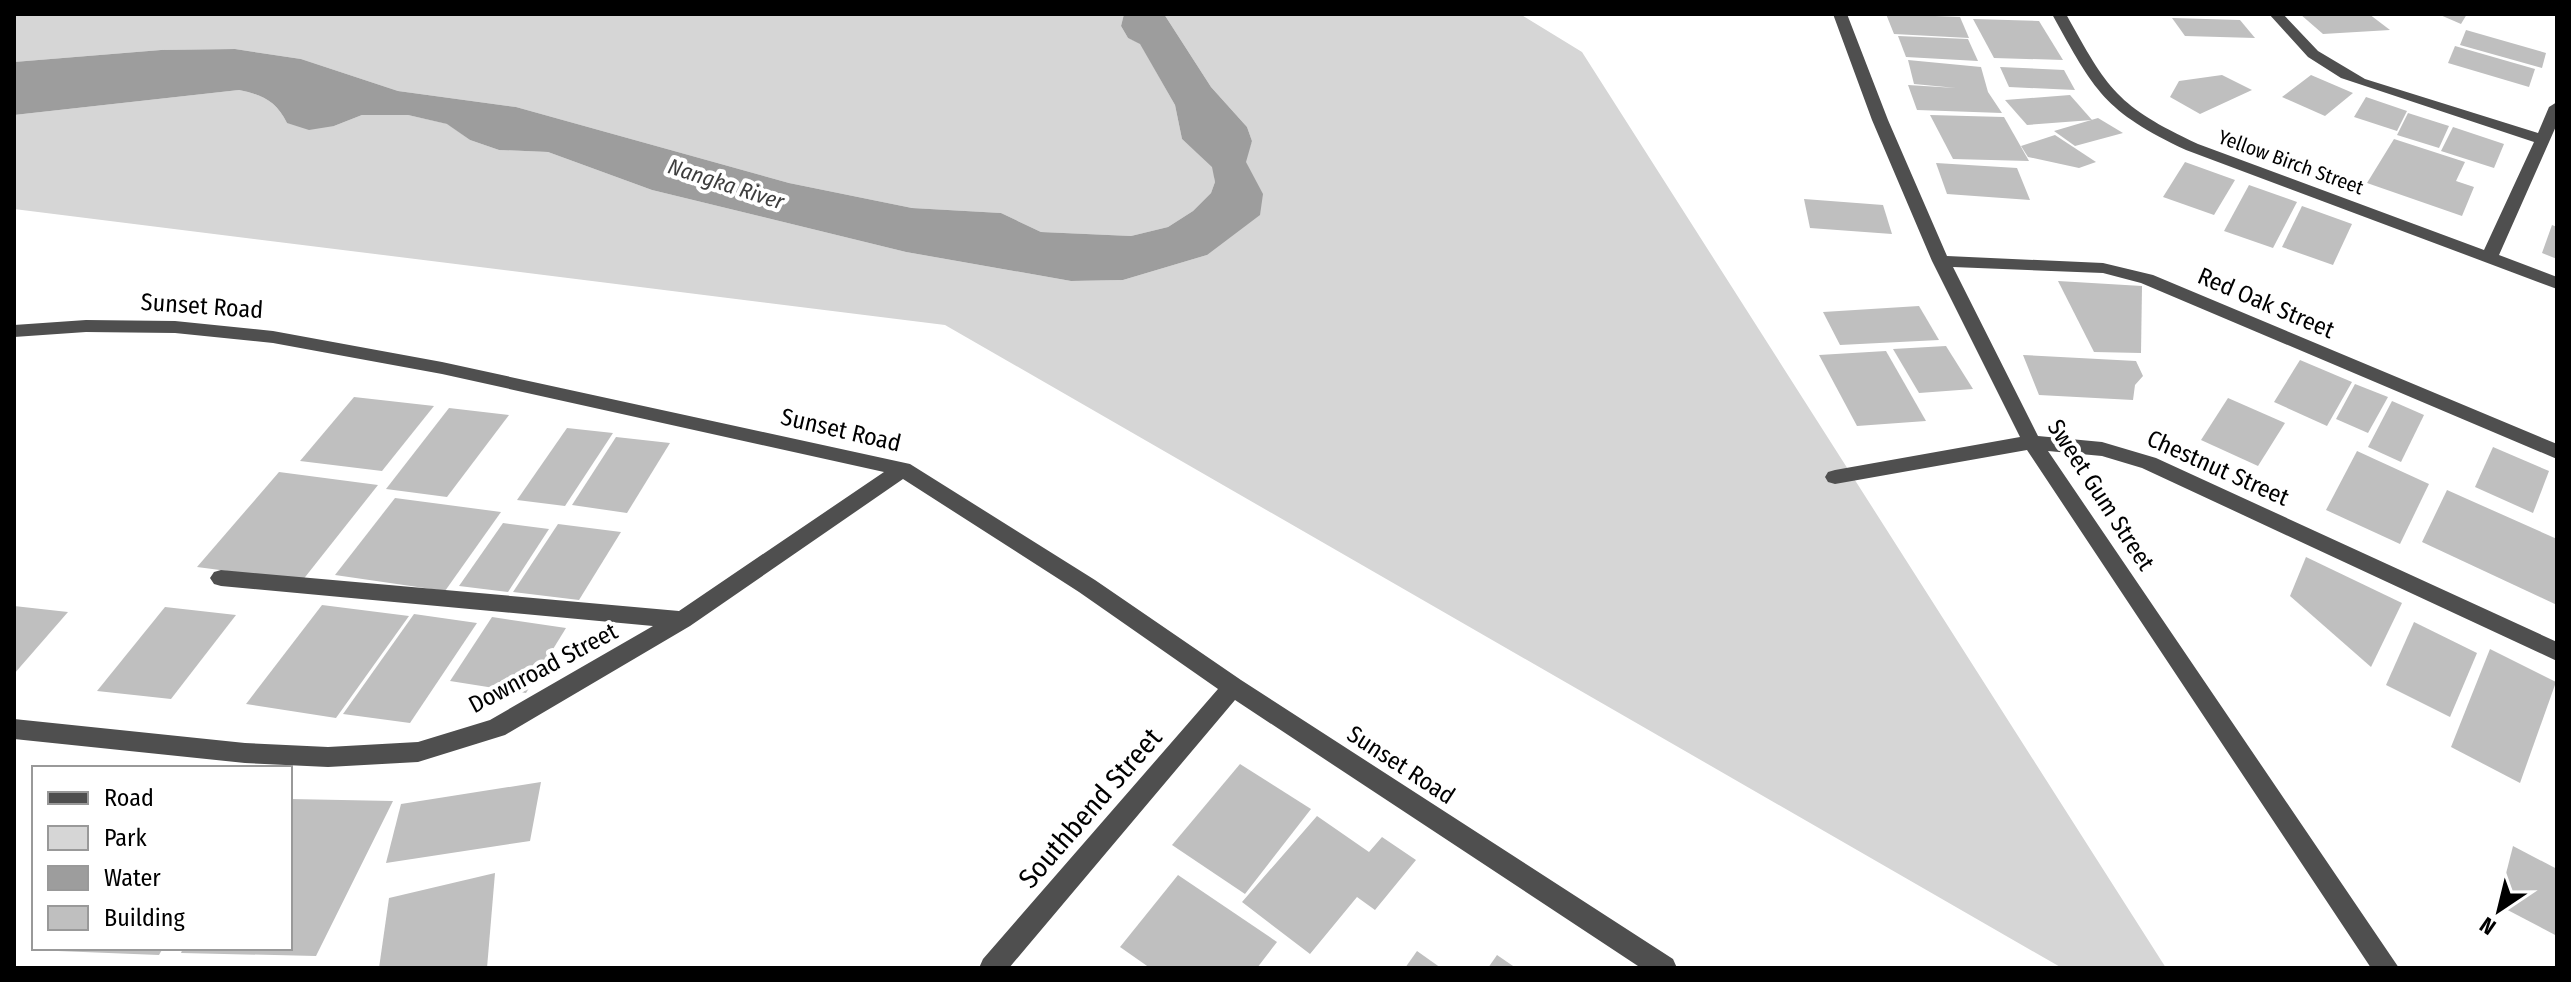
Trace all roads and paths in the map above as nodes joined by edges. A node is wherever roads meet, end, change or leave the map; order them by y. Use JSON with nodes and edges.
{"nodes":[{"id":1,"x":1840,"y":14,"type":"edge"},
{"id":2,"x":2059,"y":14,"type":"edge"},
{"id":3,"x":2276,"y":14,"type":"edge"},
{"id":4,"x":2557,"y":107,"type":"edge"},
{"id":5,"x":2541,"y":139,"type":"junction"},
{"id":6,"x":2490,"y":256,"type":"junction"},
{"id":7,"x":1941,"y":261,"type":"junction"},
{"id":8,"x":2557,"y":283,"type":"edge"},
{"id":9,"x":14,"y":331,"type":"edge"},
{"id":10,"x":2032,"y":442,"type":"junction"},
{"id":11,"x":2557,"y":452,"type":"edge"},
{"id":12,"x":903,"y":469,"type":"junction"},
{"id":13,"x":1835,"y":477,"type":"dead end"},
{"id":14,"x":221,"y":578,"type":"dead end"},
{"id":15,"x":682,"y":620,"type":"junction"},
{"id":16,"x":2557,"y":652,"type":"edge"},
{"id":17,"x":1233,"y":687,"type":"junction"},
{"id":18,"x":14,"y":729,"type":"edge"},
{"id":19,"x":992,"y":968,"type":"edge"},
{"id":20,"x":1664,"y":968,"type":"edge"},
{"id":21,"x":2386,"y":968,"type":"edge"}],
"edges":[{"from":1,"to":7,"type":"street","name":"Sweet Gum Street"},
{"from":2,"to":6,"type":"street","name":"Yellow Birch Street"},
{"from":3,"to":5,"type":"street"},
{"from":4,"to":5,"type":"street"},
{"from":5,"to":6,"type":"street"},
{"from":6,"to":8,"type":"street","name":"Yellow Birch Street"},
{"from":7,"to":10,"type":"street","name":"Sweet Gum Street"},
{"from":7,"to":11,"type":"street","name":"Red Oak Street"},
{"from":9,"to":12,"type":"street","name":"Sunset Road"},
{"from":10,"to":13,"type":"street","name":"Chestnut Street"},
{"from":10,"to":16,"type":"street","name":"Chestnut Street"},
{"from":10,"to":21,"type":"street","name":"Sweet Gum Street"},
{"from":12,"to":15,"type":"street","name":"Downroad Street"},
{"from":12,"to":17,"type":"street","name":"Sunset Road"},
{"from":14,"to":15,"type":"street"},
{"from":15,"to":18,"type":"street","name":"Downroad Street"},
{"from":17,"to":19,"type":"street","name":"Southbend Street"},
{"from":17,"to":20,"type":"street","name":"Sunset Road"}]}
